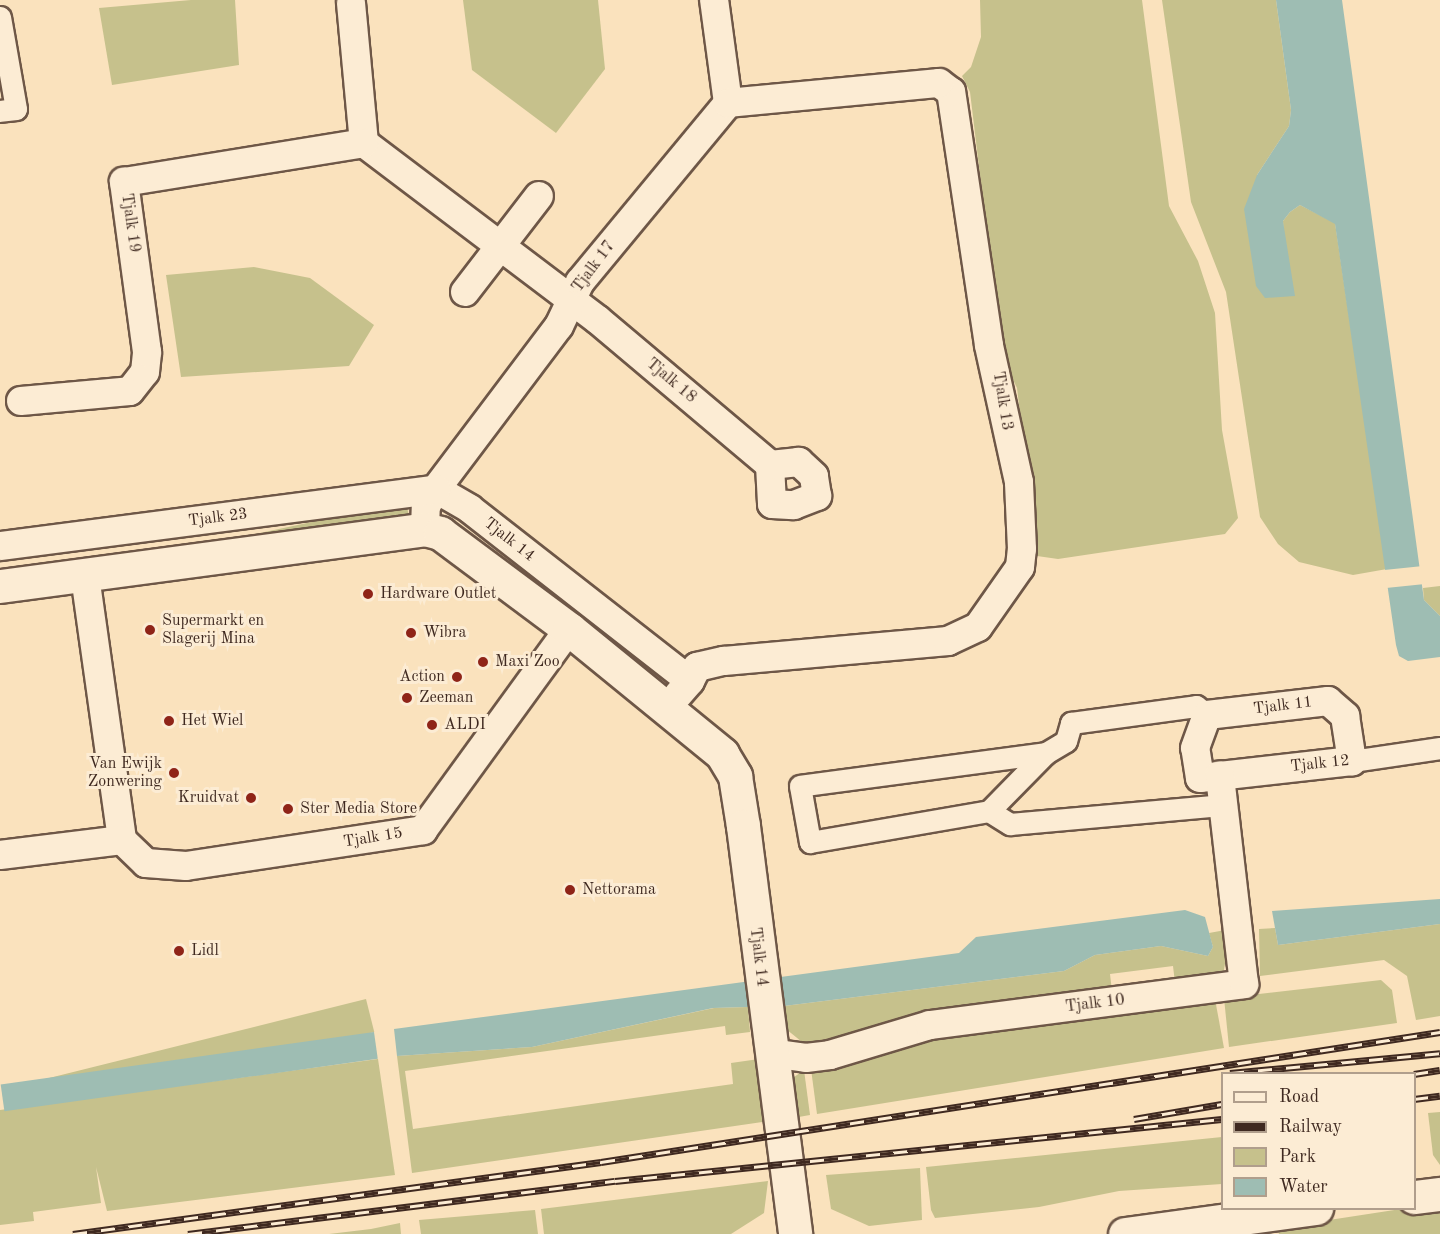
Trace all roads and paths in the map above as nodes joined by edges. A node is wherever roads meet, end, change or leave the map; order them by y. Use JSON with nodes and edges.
{"nodes":[{"id":1,"x":714,"y":0,"type":"edge"},
{"id":2,"x":351,"y":3,"type":"dead end"},
{"id":3,"x":0,"y":17,"type":"edge"},
{"id":4,"x":728,"y":104,"type":"junction"},
{"id":5,"x":0,"y":111,"type":"edge"},
{"id":6,"x":364,"y":143,"type":"junction"},
{"id":7,"x":539,"y":196,"type":"dead end"},
{"id":8,"x":501,"y":243,"type":"junction"},
{"id":9,"x":465,"y":292,"type":"dead end"},
{"id":10,"x":570,"y":301,"type":"junction"},
{"id":11,"x":21,"y":401,"type":"dead end"},
{"id":12,"x":770,"y":465,"type":"dead end"},
{"id":13,"x":436,"y":489,"type":"junction"},
{"id":14,"x":425,"y":529,"type":"junction"},
{"id":15,"x":0,"y":546,"type":"edge"},
{"id":16,"x":85,"y":576,"type":"junction"},
{"id":17,"x":0,"y":586,"type":"edge"},
{"id":18,"x":569,"y":629,"type":"junction"},
{"id":19,"x":690,"y":681,"type":"junction"},
{"id":20,"x":665,"y":710,"type":"junction"},
{"id":21,"x":1207,"y":716,"type":"junction"},
{"id":22,"x":1440,"y":748,"type":"edge"},
{"id":23,"x":1046,"y":753,"type":"junction"},
{"id":24,"x":1352,"y":761,"type":"junction"},
{"id":25,"x":1210,"y":776,"type":"junction"},
{"id":26,"x":1221,"y":805,"type":"junction"},
{"id":27,"x":989,"y":811,"type":"junction"},
{"id":28,"x":122,"y":840,"type":"junction"},
{"id":29,"x":0,"y":855,"type":"edge"},
{"id":30,"x":771,"y":1053,"type":"junction"},
{"id":31,"x":1440,"y":1194,"type":"edge"},
{"id":32,"x":1416,"y":1197,"type":"edge"},
{"id":33,"x":1312,"y":1210,"type":"edge"},
{"id":34,"x":1254,"y":1225,"type":"edge"},
{"id":35,"x":795,"y":1234,"type":"edge"},
{"id":36,"x":1125,"y":1234,"type":"edge"}],
"edges":[{"from":1,"to":4,"type":"street"},
{"from":2,"to":6,"type":"street"},
{"from":3,"to":5,"type":"street"},
{"from":4,"to":10,"type":"street","name":"Tjalk 17"},
{"from":4,"to":19,"type":"street","name":"Tjalk 13"},
{"from":6,"to":8,"type":"street"},
{"from":6,"to":11,"type":"street","name":"Tjalk 19"},
{"from":7,"to":8,"type":"street"},
{"from":8,"to":9,"type":"street"},
{"from":8,"to":10,"type":"street"},
{"from":10,"to":12,"type":"street","name":"Tjalk 18"},
{"from":10,"to":13,"type":"street","name":"Tjalk 17"},
{"from":13,"to":14,"type":"street","name":"Tjalk 17"},
{"from":13,"to":15,"type":"street","name":"Tjalk 23"},
{"from":13,"to":19,"type":"street","name":"Tjalk 14"},
{"from":14,"to":16,"type":"street"},
{"from":14,"to":18,"type":"street","name":"Tjalk 14"},
{"from":16,"to":17,"type":"street"},
{"from":16,"to":28,"type":"street"},
{"from":18,"to":20,"type":"street","name":"Tjalk 14"},
{"from":18,"to":28,"type":"street","name":"Tjalk 15"},
{"from":19,"to":20,"type":"street"},
{"from":20,"to":30,"type":"street","name":"Tjalk 14"},
{"from":21,"to":23,"type":"street","name":"Tjalk 11"},
{"from":21,"to":24,"type":"street","name":"Tjalk 11"},
{"from":21,"to":25,"type":"street"},
{"from":22,"to":24,"type":"street","name":"Tjalk 12"},
{"from":23,"to":27,"type":"street"},
{"from":23,"to":27,"type":"street"},
{"from":24,"to":25,"type":"street","name":"Tjalk 12"},
{"from":25,"to":26,"type":"street","name":"Tjalk 10"},
{"from":26,"to":27,"type":"street"},
{"from":26,"to":30,"type":"street","name":"Tjalk 10"},
{"from":28,"to":29,"type":"street"},
{"from":30,"to":35,"type":"street","name":"Tjalk 14"},
{"from":31,"to":32,"type":"street"},
{"from":33,"to":34,"type":"street"},
{"from":34,"to":36,"type":"street"}]}
